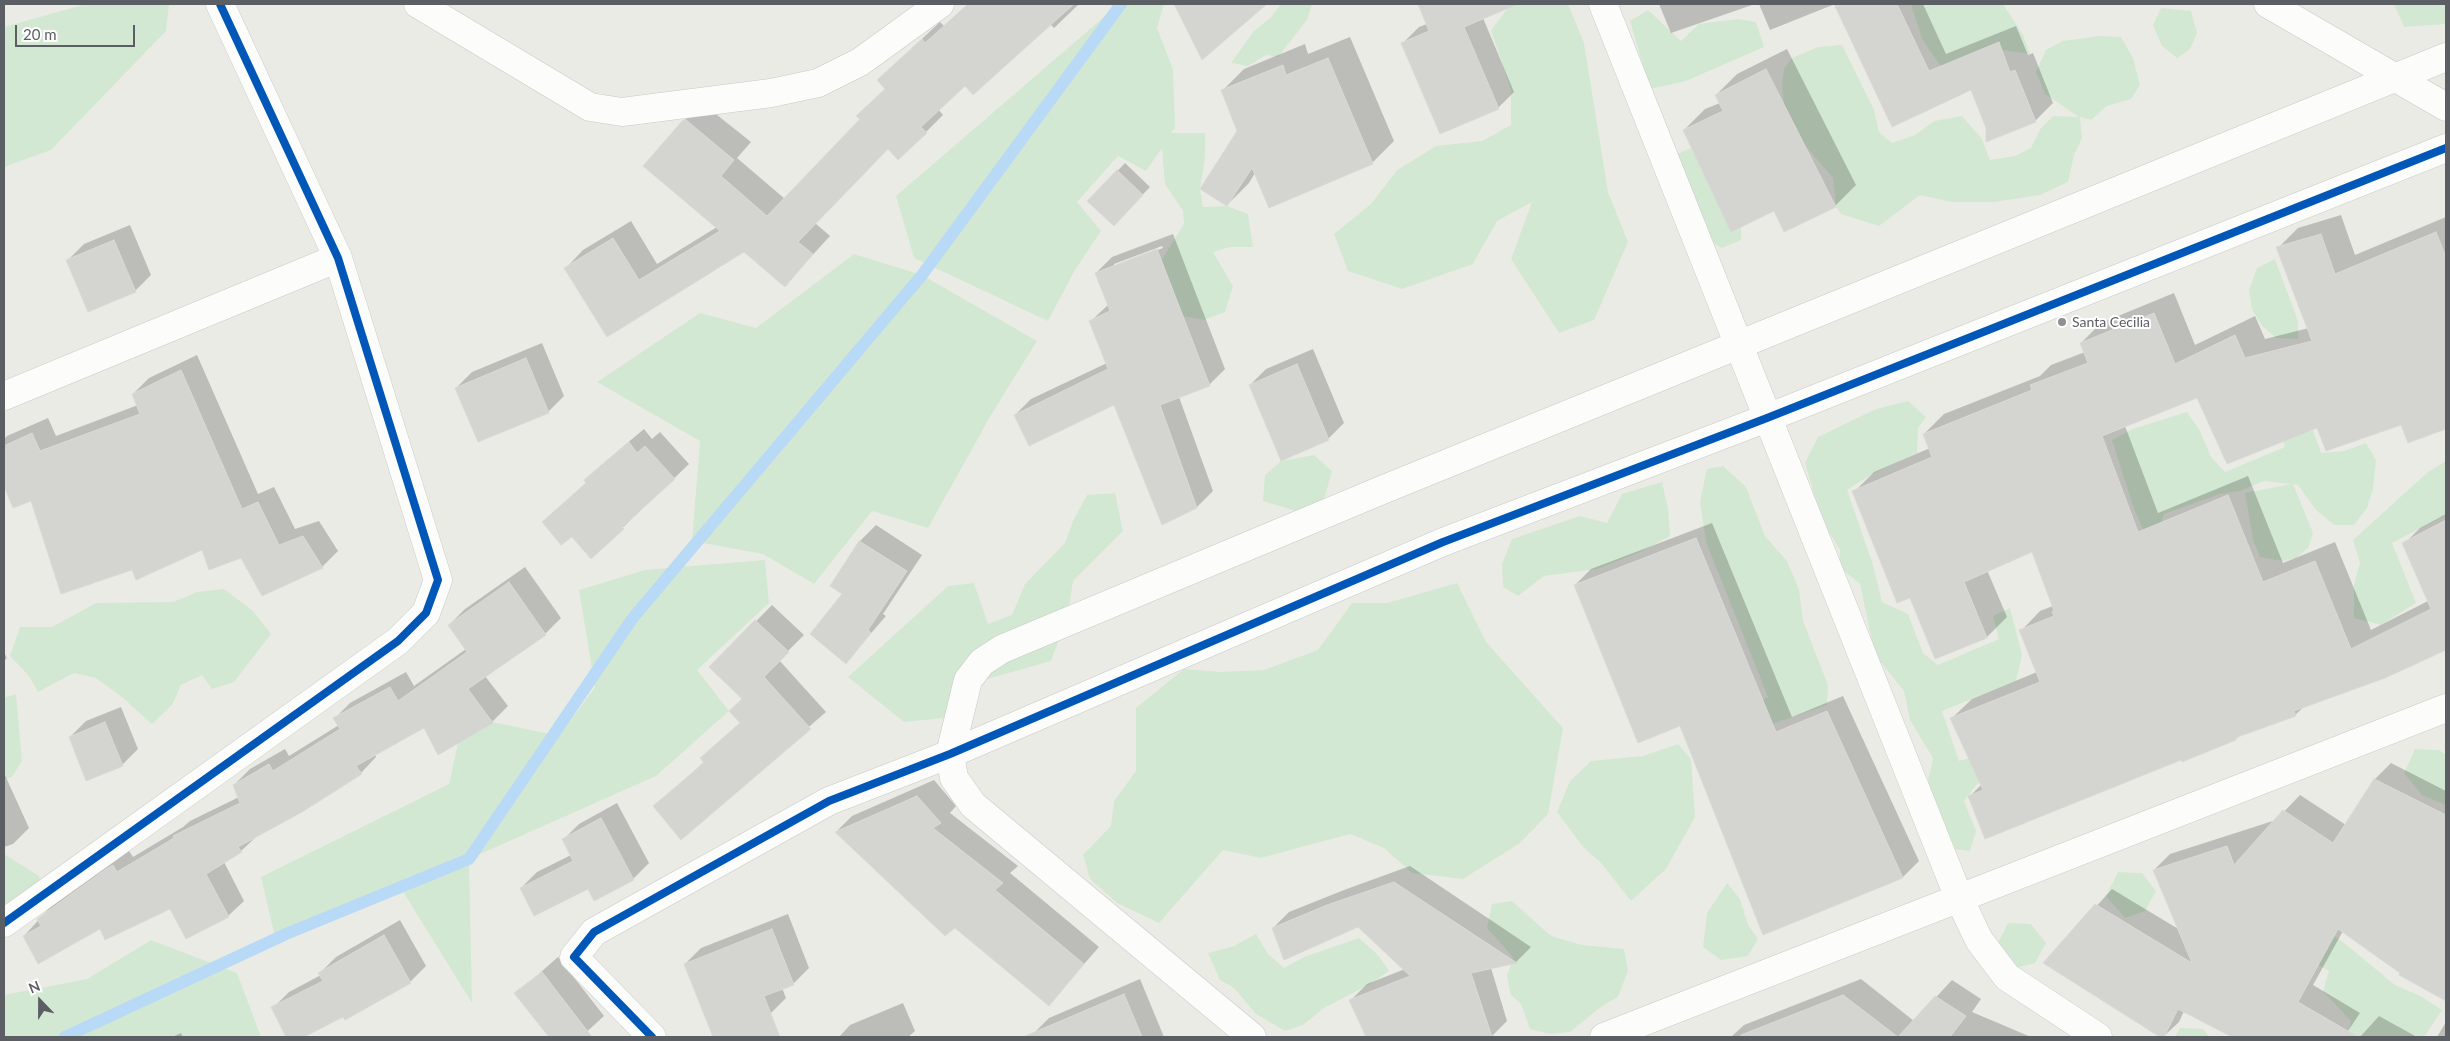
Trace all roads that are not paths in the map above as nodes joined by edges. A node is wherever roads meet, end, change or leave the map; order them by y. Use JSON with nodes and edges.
{"nodes":[{"id":1,"x":220,"y":4,"type":"edge"},
{"id":2,"x":418,"y":4,"type":"edge"},
{"id":3,"x":940,"y":4,"type":"edge"},
{"id":4,"x":1603,"y":4,"type":"edge"},
{"id":5,"x":2268,"y":4,"type":"edge"},
{"id":6,"x":2446,"y":57,"type":"edge"},
{"id":7,"x":2396,"y":78,"type":"junction"},
{"id":8,"x":2446,"y":107,"type":"edge"},
{"id":9,"x":2446,"y":148,"type":"edge"},
{"id":10,"x":338,"y":258,"type":"junction"},
{"id":11,"x":1740,"y":344,"type":"junction"},
{"id":12,"x":4,"y":396,"type":"edge"},
{"id":13,"x":1767,"y":418,"type":"junction"},
{"id":14,"x":2444,"y":712,"type":"edge"},
{"id":15,"x":950,"y":754,"type":"junction"},
{"id":16,"x":1959,"y":898,"type":"junction"},
{"id":17,"x":4,"y":923,"type":"edge"},
{"id":18,"x":652,"y":1037,"type":"edge"},
{"id":19,"x":1252,"y":1037,"type":"edge"},
{"id":20,"x":1604,"y":1037,"type":"edge"},
{"id":21,"x":2098,"y":1037,"type":"edge"}],
"edges":[{"from":1,"to":10,"type":"street"},
{"from":2,"to":3,"type":"street"},
{"from":4,"to":11,"type":"street"},
{"from":5,"to":7,"type":"street"},
{"from":6,"to":7,"type":"street"},
{"from":7,"to":8,"type":"street"},
{"from":7,"to":11,"type":"street"},
{"from":9,"to":13,"type":"street"},
{"from":10,"to":12,"type":"street"},
{"from":10,"to":17,"type":"street"},
{"from":11,"to":13,"type":"street"},
{"from":11,"to":15,"type":"street"},
{"from":13,"to":15,"type":"street"},
{"from":13,"to":16,"type":"street"},
{"from":14,"to":16,"type":"street"},
{"from":15,"to":18,"type":"street"},
{"from":15,"to":19,"type":"street"},
{"from":16,"to":20,"type":"street"},
{"from":16,"to":21,"type":"street"}]}
